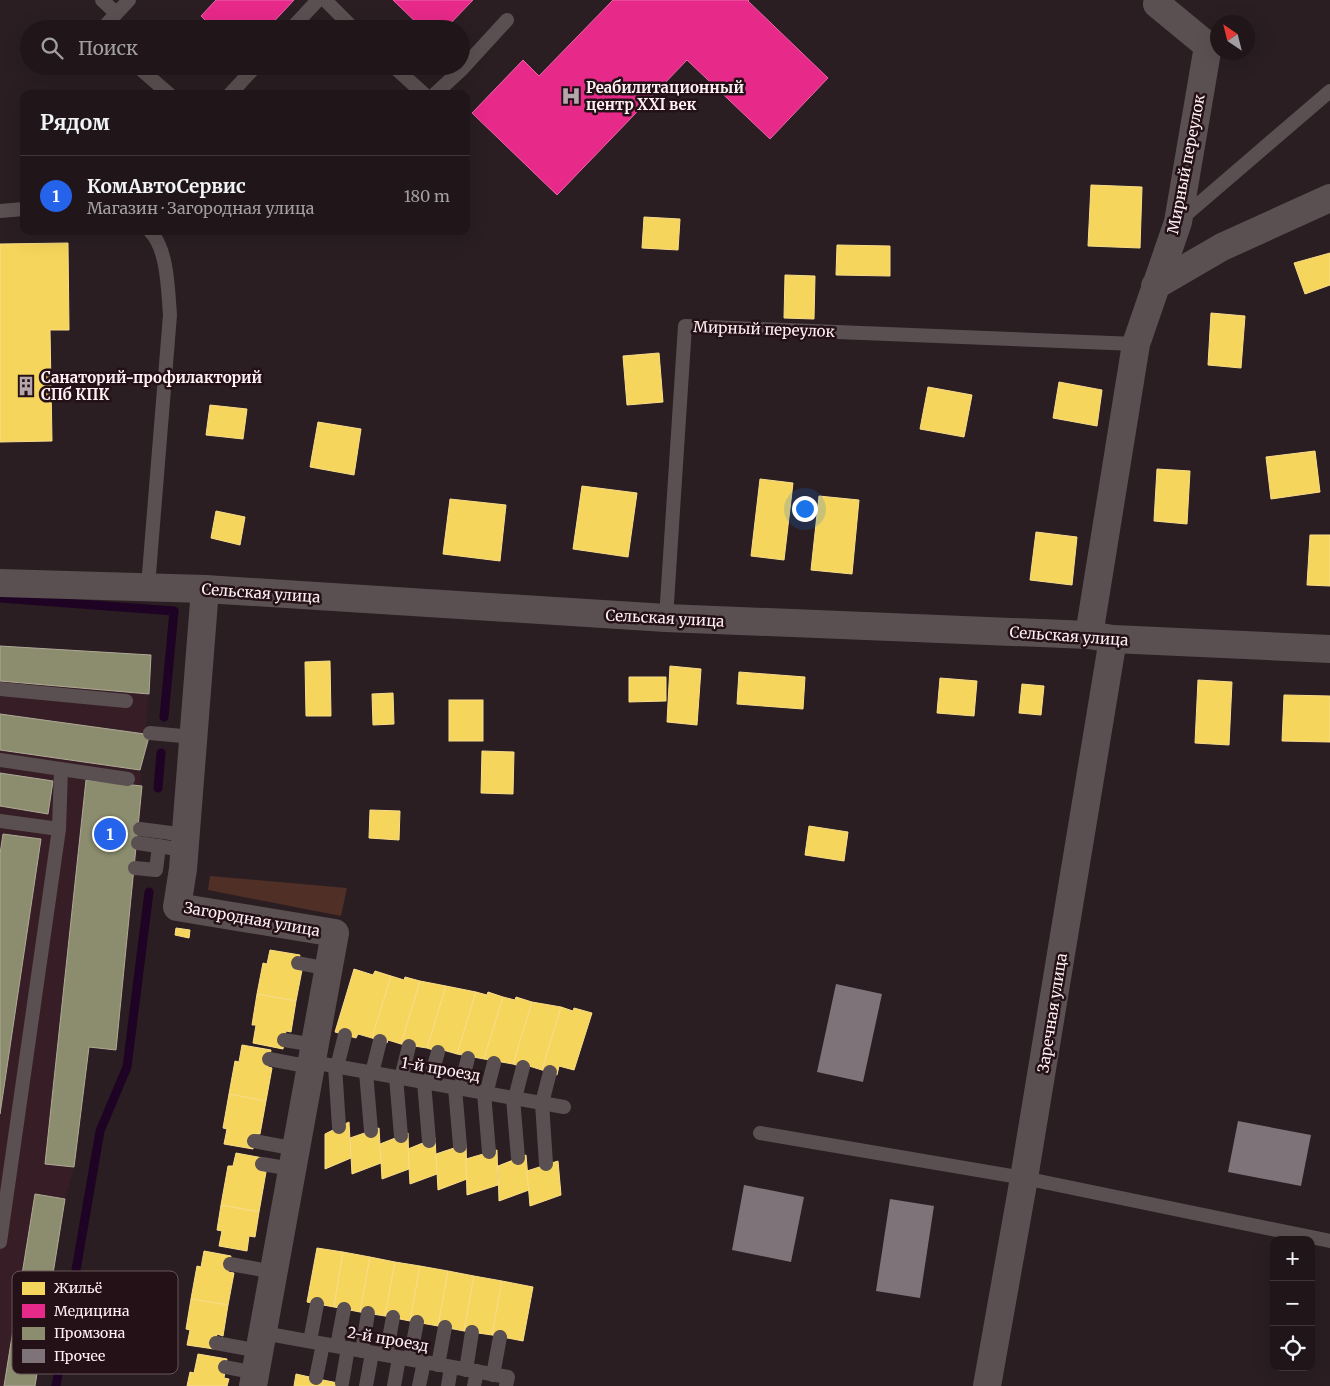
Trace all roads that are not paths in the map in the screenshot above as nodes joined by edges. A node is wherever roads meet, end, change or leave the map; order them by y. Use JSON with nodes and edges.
{"nodes":[{"id":1,"x":102,"y":0,"type":"edge"},
{"id":2,"x":129,"y":0,"type":"edge"},
{"id":3,"x":318,"y":0,"type":"edge"},
{"id":4,"x":325,"y":0,"type":"edge"},
{"id":5,"x":1157,"y":4,"type":"dead end"},
{"id":6,"x":116,"y":13,"type":"junction"},
{"id":7,"x":110,"y":20,"type":"edge"},
{"id":8,"x":299,"y":20,"type":"edge"},
{"id":9,"x":345,"y":20,"type":"edge"},
{"id":10,"x":507,"y":20,"type":"dead end"},
{"id":11,"x":470,"y":61,"type":"edge"},
{"id":12,"x":148,"y":75,"type":"edge"},
{"id":13,"x":248,"y":75,"type":"edge"},
{"id":14,"x":403,"y":75,"type":"edge"},
{"id":15,"x":456,"y":75,"type":"edge"},
{"id":16,"x":165,"y":90,"type":"edge"},
{"id":17,"x":234,"y":90,"type":"edge"},
{"id":18,"x":420,"y":90,"type":"edge"},
{"id":19,"x":440,"y":90,"type":"edge"},
{"id":20,"x":1330,"y":91,"type":"edge"},
{"id":21,"x":1330,"y":198,"type":"edge"},
{"id":22,"x":20,"y":209,"type":"edge"},
{"id":23,"x":0,"y":211,"type":"edge"},
{"id":24,"x":1178,"y":222,"type":"junction"},
{"id":25,"x":155,"y":235,"type":"edge"},
{"id":26,"x":1155,"y":286,"type":"junction"},
{"id":27,"x":1136,"y":344,"type":"junction"},
{"id":28,"x":0,"y":583,"type":"edge"},
{"id":29,"x":148,"y":586,"type":"junction"},
{"id":30,"x":206,"y":589,"type":"junction"},
{"id":31,"x":666,"y":618,"type":"junction"},
{"id":32,"x":1101,"y":637,"type":"junction"},
{"id":33,"x":1330,"y":649,"type":"edge"},
{"id":34,"x":0,"y":689,"type":"edge"},
{"id":35,"x":126,"y":701,"type":"dead end"},
{"id":36,"x":150,"y":733,"type":"dead end"},
{"id":37,"x":194,"y":737,"type":"junction"},
{"id":38,"x":0,"y":760,"type":"edge"},
{"id":39,"x":61,"y":769,"type":"junction"},
{"id":40,"x":128,"y":779,"type":"dead end"},
{"id":41,"x":0,"y":821,"type":"edge"},
{"id":42,"x":59,"y":830,"type":"junction"},
{"id":43,"x":176,"y":844,"type":"junction"},
{"id":44,"x":135,"y":868,"type":"dead end"},
{"id":45,"x":298,"y":963,"type":"dead end"},
{"id":46,"x":329,"y":968,"type":"junction"},
{"id":47,"x":345,"y":1035,"type":"dead end"},
{"id":48,"x":284,"y":1040,"type":"dead end"},
{"id":49,"x":380,"y":1041,"type":"dead end"},
{"id":50,"x":409,"y":1046,"type":"dead end"},
{"id":51,"x":438,"y":1052,"type":"dead end"},
{"id":52,"x":468,"y":1058,"type":"dead end"},
{"id":53,"x":269,"y":1059,"type":"dead end"},
{"id":54,"x":322,"y":1061,"type":"junction"},
{"id":55,"x":494,"y":1062,"type":"dead end"},
{"id":56,"x":523,"y":1068,"type":"dead end"},
{"id":57,"x":550,"y":1072,"type":"dead end"},
{"id":58,"x":369,"y":1073,"type":"junction"},
{"id":59,"x":398,"y":1078,"type":"junction"},
{"id":60,"x":427,"y":1083,"type":"junction"},
{"id":61,"x":457,"y":1088,"type":"junction"},
{"id":62,"x":485,"y":1093,"type":"junction"},
{"id":63,"x":514,"y":1098,"type":"junction"},
{"id":64,"x":542,"y":1103,"type":"junction"},
{"id":65,"x":564,"y":1107,"type":"dead end"},
{"id":66,"x":339,"y":1127,"type":"dead end"},
{"id":67,"x":371,"y":1131,"type":"dead end"},
{"id":68,"x":760,"y":1133,"type":"dead end"},
{"id":69,"x":401,"y":1136,"type":"dead end"},
{"id":70,"x":254,"y":1141,"type":"dead end"},
{"id":71,"x":429,"y":1141,"type":"dead end"},
{"id":72,"x":460,"y":1146,"type":"dead end"},
{"id":73,"x":488,"y":1152,"type":"dead end"},
{"id":74,"x":518,"y":1158,"type":"dead end"},
{"id":75,"x":294,"y":1159,"type":"junction"},
{"id":76,"x":262,"y":1164,"type":"dead end"},
{"id":77,"x":546,"y":1164,"type":"dead end"},
{"id":78,"x":1024,"y":1178,"type":"junction"},
{"id":79,"x":1330,"y":1241,"type":"edge"},
{"id":80,"x":0,"y":1242,"type":"edge"},
{"id":81,"x":230,"y":1264,"type":"dead end"},
{"id":82,"x":274,"y":1272,"type":"junction"},
{"id":83,"x":316,"y":1304,"type":"dead end"},
{"id":84,"x":344,"y":1309,"type":"dead end"},
{"id":85,"x":368,"y":1313,"type":"dead end"},
{"id":86,"x":393,"y":1317,"type":"dead end"},
{"id":87,"x":417,"y":1322,"type":"dead end"},
{"id":88,"x":445,"y":1327,"type":"dead end"},
{"id":89,"x":472,"y":1332,"type":"dead end"},
{"id":90,"x":500,"y":1337,"type":"dead end"},
{"id":91,"x":216,"y":1343,"type":"dead end"},
{"id":92,"x":316,"y":1343,"type":"junction"},
{"id":93,"x":380,"y":1354,"type":"junction"},
{"id":94,"x":258,"y":1361,"type":"edge"},
{"id":95,"x":445,"y":1366,"type":"junction"},
{"id":96,"x":225,"y":1367,"type":"dead end"},
{"id":97,"x":471,"y":1370,"type":"junction"},
{"id":98,"x":493,"y":1374,"type":"junction"},
{"id":99,"x":316,"y":1378,"type":"dead end"},
{"id":100,"x":507,"y":1381,"type":"edge"},
{"id":101,"x":342,"y":1383,"type":"dead end"},
{"id":102,"x":366,"y":1386,"type":"edge"},
{"id":103,"x":394,"y":1386,"type":"edge"},
{"id":104,"x":419,"y":1386,"type":"edge"},
{"id":105,"x":448,"y":1386,"type":"edge"},
{"id":106,"x":474,"y":1386,"type":"edge"},
{"id":107,"x":986,"y":1386,"type":"edge"}],
"edges":[{"from":1,"to":6,"type":"lane"},
{"from":2,"to":6,"type":"lane"},
{"from":3,"to":8,"type":"lane"},
{"from":4,"to":9,"type":"lane"},
{"from":5,"to":24,"type":"street","name":"Мирный переулок"},
{"from":6,"to":7,"type":"lane"},
{"from":10,"to":11,"type":"lane"},
{"from":12,"to":16,"type":"lane"},
{"from":13,"to":17,"type":"lane"},
{"from":14,"to":18,"type":"lane"},
{"from":15,"to":19,"type":"lane"},
{"from":20,"to":24,"type":"lane"},
{"from":21,"to":26,"type":"street"},
{"from":22,"to":23,"type":"lane"},
{"from":24,"to":26,"type":"street","name":"Мирный переулок"},
{"from":25,"to":29,"type":"lane"},
{"from":26,"to":27,"type":"street","name":"Мирный переулок"},
{"from":27,"to":31,"type":"lane","name":"Мирный переулок"},
{"from":27,"to":32,"type":"street","name":"Мирный переулок"},
{"from":28,"to":29,"type":"street","name":"Сельская улица"},
{"from":29,"to":30,"type":"street","name":"Сельская улица"},
{"from":30,"to":31,"type":"street","name":"Сельская улица"},
{"from":30,"to":37,"type":"street","name":"Загородная улица"},
{"from":31,"to":32,"type":"street","name":"Сельская улица"},
{"from":32,"to":33,"type":"street","name":"Сельская улица"},
{"from":32,"to":78,"type":"street","name":"Заречная улица"},
{"from":34,"to":35,"type":"lane"},
{"from":36,"to":37,"type":"lane"},
{"from":37,"to":43,"type":"street","name":"Загородная улица"},
{"from":38,"to":39,"type":"lane"},
{"from":39,"to":40,"type":"lane"},
{"from":39,"to":42,"type":"lane"},
{"from":41,"to":42,"type":"lane"},
{"from":42,"to":80,"type":"lane"},
{"from":43,"to":43,"type":"lane"},
{"from":43,"to":44,"type":"lane"},
{"from":43,"to":46,"type":"street","name":"Загородная улица"},
{"from":45,"to":46,"type":"lane"},
{"from":46,"to":54,"type":"street","name":"Загородная улица"},
{"from":47,"to":54,"type":"lane"},
{"from":48,"to":54,"type":"lane"},
{"from":49,"to":58,"type":"lane"},
{"from":50,"to":59,"type":"lane"},
{"from":51,"to":60,"type":"lane"},
{"from":52,"to":61,"type":"lane"},
{"from":53,"to":54,"type":"lane"},
{"from":54,"to":58,"type":"lane","name":"1-й проезд"},
{"from":54,"to":66,"type":"lane"},
{"from":54,"to":75,"type":"street","name":"Загородная улица"},
{"from":55,"to":62,"type":"lane"},
{"from":56,"to":63,"type":"lane"},
{"from":57,"to":64,"type":"lane"},
{"from":58,"to":59,"type":"lane","name":"1-й проезд"},
{"from":58,"to":67,"type":"lane"},
{"from":59,"to":60,"type":"lane","name":"1-й проезд"},
{"from":59,"to":69,"type":"lane"},
{"from":60,"to":61,"type":"lane","name":"1-й проезд"},
{"from":60,"to":71,"type":"lane"},
{"from":61,"to":62,"type":"lane","name":"1-й проезд"},
{"from":61,"to":72,"type":"lane"},
{"from":62,"to":63,"type":"lane","name":"1-й проезд"},
{"from":62,"to":73,"type":"lane"},
{"from":63,"to":64,"type":"lane","name":"1-й проезд"},
{"from":63,"to":74,"type":"lane"},
{"from":64,"to":65,"type":"lane","name":"1-й проезд"},
{"from":64,"to":77,"type":"lane"},
{"from":68,"to":78,"type":"lane"},
{"from":70,"to":75,"type":"lane"},
{"from":75,"to":76,"type":"lane"},
{"from":75,"to":82,"type":"street","name":"Загородная улица"},
{"from":78,"to":79,"type":"lane"},
{"from":78,"to":107,"type":"street","name":"Заречная улица"},
{"from":81,"to":82,"type":"lane"},
{"from":82,"to":94,"type":"street","name":"Загородная улица"},
{"from":83,"to":92,"type":"lane"},
{"from":84,"to":93,"type":"lane"},
{"from":85,"to":93,"type":"lane"},
{"from":86,"to":93,"type":"lane"},
{"from":87,"to":93,"type":"lane"},
{"from":88,"to":95,"type":"lane"},
{"from":89,"to":97,"type":"lane"},
{"from":90,"to":98,"type":"lane"},
{"from":91,"to":94,"type":"lane"},
{"from":92,"to":93,"type":"lane","name":"2-й проезд"},
{"from":92,"to":94,"type":"lane","name":"2-й проезд"},
{"from":92,"to":99,"type":"lane"},
{"from":93,"to":95,"type":"lane","name":"2-й проезд"},
{"from":93,"to":101,"type":"lane"},
{"from":93,"to":102,"type":"lane"},
{"from":93,"to":103,"type":"lane"},
{"from":93,"to":104,"type":"lane"},
{"from":94,"to":96,"type":"lane"},
{"from":95,"to":97,"type":"lane","name":"2-й проезд"},
{"from":95,"to":105,"type":"lane"},
{"from":97,"to":98,"type":"lane","name":"2-й проезд"},
{"from":97,"to":106,"type":"lane"},
{"from":98,"to":100,"type":"lane","name":"2-й проезд"}]}
